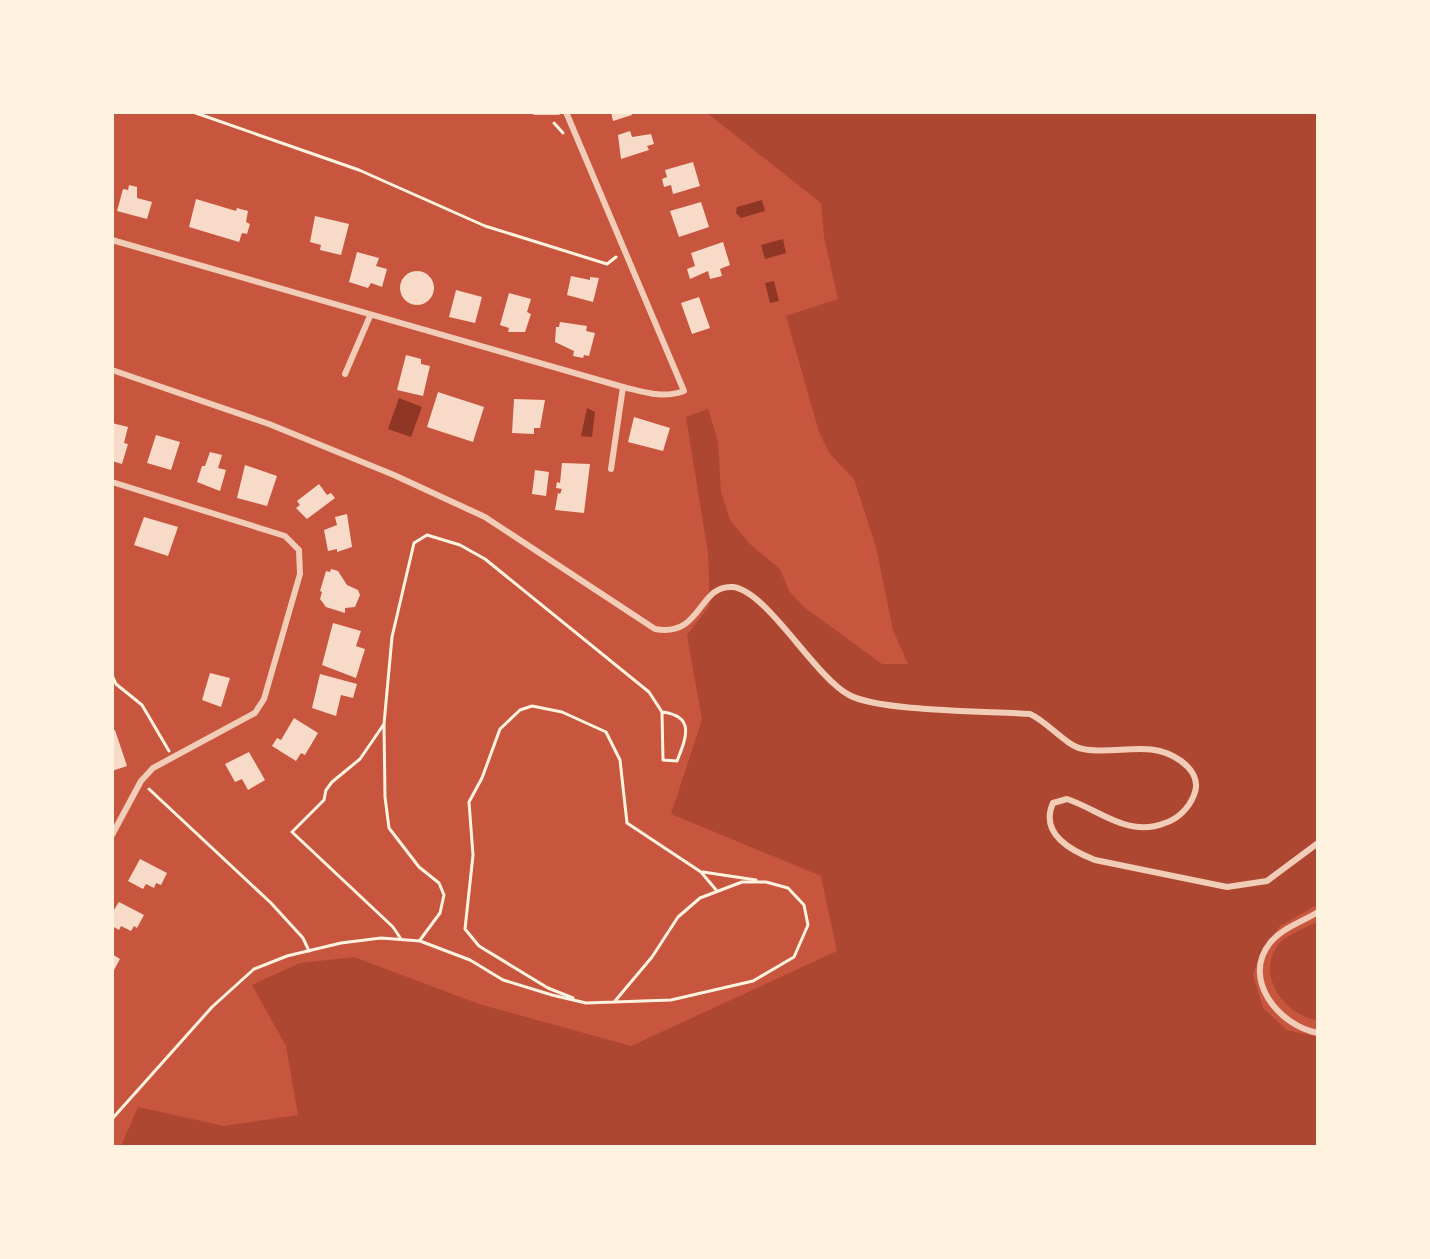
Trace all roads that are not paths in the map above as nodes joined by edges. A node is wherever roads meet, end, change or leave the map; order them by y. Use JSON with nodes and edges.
{"nodes":[{"id":1,"x":535,"y":112,"type":"edge"},
{"id":2,"x":558,"y":112,"type":"edge"},
{"id":3,"x":566,"y":112,"type":"edge"},
{"id":4,"x":112,"y":240,"type":"edge"},
{"id":5,"x":370,"y":316,"type":"junction"},
{"id":6,"x":112,"y":370,"type":"edge"},
{"id":7,"x":345,"y":374,"type":"dead end"},
{"id":8,"x":623,"y":387,"type":"junction"},
{"id":9,"x":611,"y":469,"type":"dead end"},
{"id":10,"x":112,"y":482,"type":"edge"},
{"id":11,"x":112,"y":835,"type":"edge"},
{"id":12,"x":1317,"y":843,"type":"edge"},
{"id":13,"x":1317,"y":912,"type":"edge"},
{"id":14,"x":1317,"y":1033,"type":"edge"}],
"edges":[{"from":1,"to":2,"type":"street"},
{"from":3,"to":8,"type":"street"},
{"from":4,"to":5,"type":"street"},
{"from":5,"to":7,"type":"street"},
{"from":5,"to":8,"type":"street"},
{"from":6,"to":12,"type":"street"},
{"from":8,"to":9,"type":"street"},
{"from":10,"to":11,"type":"street"},
{"from":13,"to":14,"type":"street"}]}
